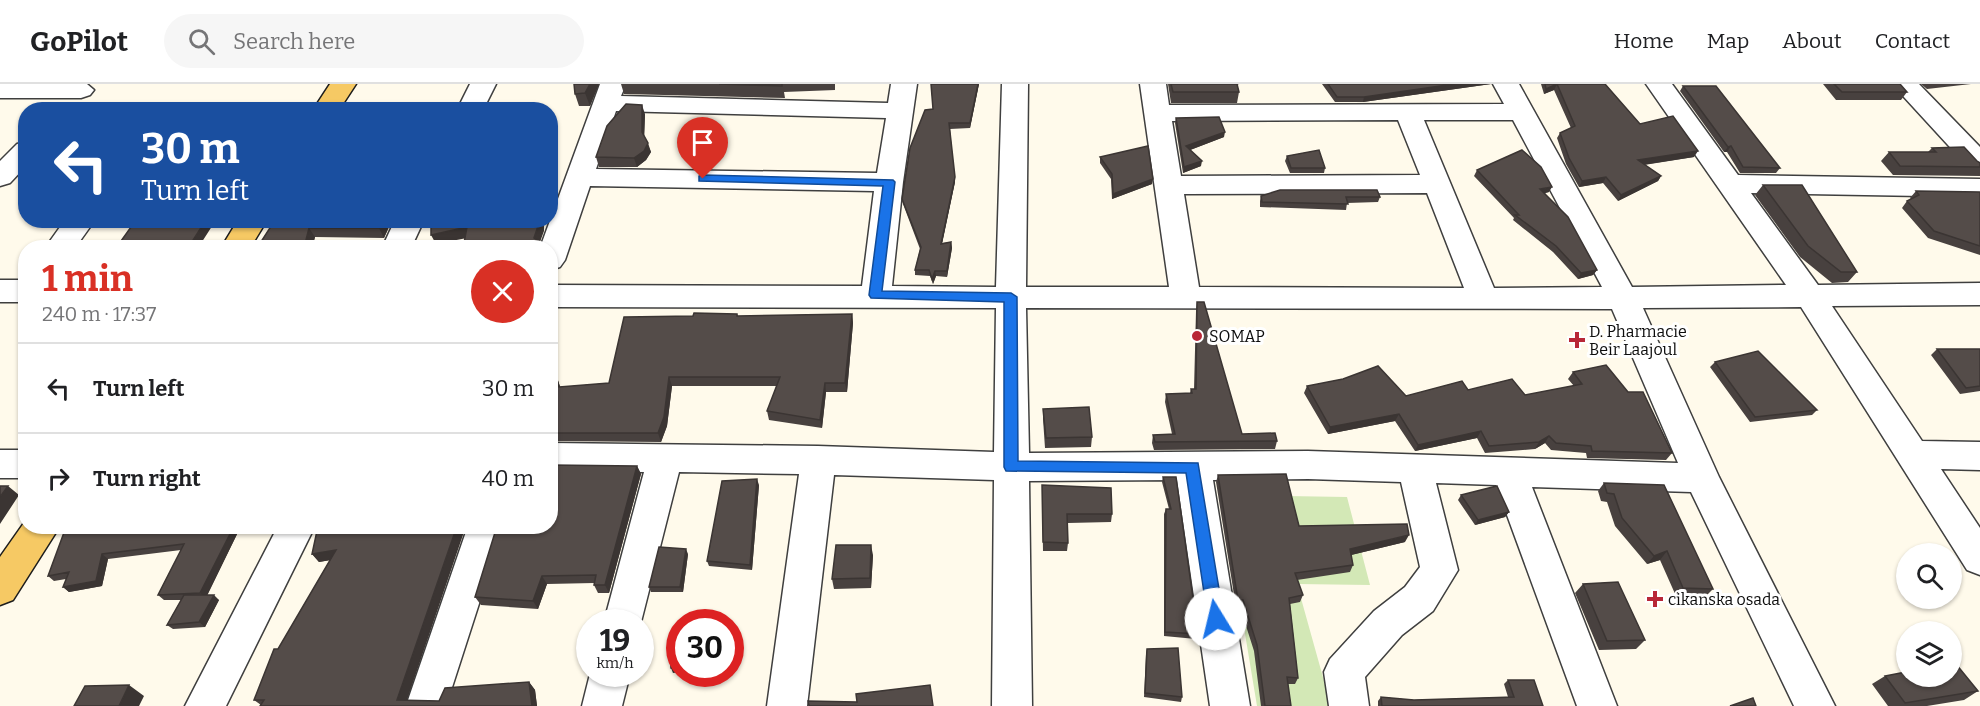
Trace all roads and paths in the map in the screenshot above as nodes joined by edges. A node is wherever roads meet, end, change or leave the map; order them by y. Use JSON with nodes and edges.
{"nodes":[{"id":1,"x":343,"y":84,"type":"edge"},
{"id":2,"x":483,"y":84,"type":"edge"},
{"id":3,"x":1015,"y":84,"type":"edge"},
{"id":4,"x":1153,"y":84,"type":"edge"},
{"id":5,"x":1659,"y":84,"type":"edge"},
{"id":6,"x":1905,"y":84,"type":"edge"},
{"id":7,"x":84,"y":87,"type":"edge"},
{"id":8,"x":0,"y":90,"type":"edge"},
{"id":9,"x":610,"y":94,"type":"edge"},
{"id":10,"x":903,"y":98,"type":"edge"},
{"id":11,"x":1513,"y":98,"type":"edge"},
{"id":12,"x":70,"y":102,"type":"edge"},
{"id":13,"x":331,"y":102,"type":"edge"},
{"id":14,"x":474,"y":102,"type":"edge"},
{"id":15,"x":1158,"y":113,"type":"junction"},
{"id":16,"x":1409,"y":114,"type":"junction"},
{"id":17,"x":18,"y":158,"type":"edge"},
{"id":18,"x":1980,"y":163,"type":"edge"},
{"id":19,"x":0,"y":177,"type":"edge"},
{"id":20,"x":582,"y":177,"type":"junction"},
{"id":21,"x":889,"y":182,"type":"junction"},
{"id":22,"x":1170,"y":184,"type":"junction"},
{"id":23,"x":1436,"y":184,"type":"junction"},
{"id":24,"x":1730,"y":184,"type":"junction"},
{"id":25,"x":1980,"y":188,"type":"edge"},
{"id":26,"x":75,"y":228,"type":"edge"},
{"id":27,"x":65,"y":240,"type":"edge"},
{"id":28,"x":558,"y":240,"type":"edge"},
{"id":29,"x":1980,"y":294,"type":"edge"},
{"id":30,"x":876,"y":295,"type":"junction"},
{"id":31,"x":1809,"y":295,"type":"junction"},
{"id":32,"x":558,"y":296,"type":"edge"},
{"id":33,"x":1622,"y":296,"type":"junction"},
{"id":34,"x":1011,"y":297,"type":"junction"},
{"id":35,"x":1186,"y":298,"type":"junction"},
{"id":36,"x":1483,"y":299,"type":"junction"},
{"id":37,"x":1913,"y":456,"type":"junction"},
{"id":38,"x":1980,"y":456,"type":"edge"},
{"id":39,"x":558,"y":457,"type":"edge"},
{"id":40,"x":665,"y":457,"type":"junction"},
{"id":41,"x":818,"y":460,"type":"junction"},
{"id":42,"x":0,"y":464,"type":"edge"},
{"id":43,"x":18,"y":464,"type":"edge"},
{"id":44,"x":1011,"y":467,"type":"junction"},
{"id":45,"x":1193,"y":467,"type":"junction"},
{"id":46,"x":1415,"y":469,"type":"junction"},
{"id":47,"x":1509,"y":472,"type":"junction"},
{"id":48,"x":1702,"y":478,"type":"junction"},
{"id":49,"x":37,"y":534,"type":"edge"},
{"id":50,"x":293,"y":534,"type":"edge"},
{"id":51,"x":483,"y":534,"type":"edge"},
{"id":52,"x":1980,"y":559,"type":"edge"},
{"id":53,"x":0,"y":588,"type":"edge"},
{"id":54,"x":626,"y":609,"type":"edge"},
{"id":55,"x":607,"y":687,"type":"edge"},
{"id":56,"x":205,"y":706,"type":"edge"},
{"id":57,"x":426,"y":706,"type":"edge"},
{"id":58,"x":602,"y":706,"type":"edge"},
{"id":59,"x":787,"y":706,"type":"edge"},
{"id":60,"x":1012,"y":706,"type":"edge"},
{"id":61,"x":1230,"y":706,"type":"edge"},
{"id":62,"x":1349,"y":706,"type":"edge"},
{"id":63,"x":1597,"y":706,"type":"edge"},
{"id":64,"x":1815,"y":706,"type":"edge"}],
"edges":[{"from":1,"to":13,"type":"main road"},
{"from":2,"to":14,"type":"street"},
{"from":3,"to":34,"type":"street"},
{"from":4,"to":15,"type":"street"},
{"from":5,"to":24,"type":"street"},
{"from":6,"to":18,"type":"street"},
{"from":7,"to":8,"type":"street"},
{"from":7,"to":12,"type":"street"},
{"from":9,"to":10,"type":"street"},
{"from":9,"to":20,"type":"street"},
{"from":10,"to":21,"type":"street"},
{"from":11,"to":16,"type":"street"},
{"from":11,"to":33,"type":"street"},
{"from":15,"to":16,"type":"street"},
{"from":15,"to":22,"type":"street"},
{"from":16,"to":23,"type":"street"},
{"from":17,"to":19,"type":"street"},
{"from":20,"to":21,"type":"street"},
{"from":20,"to":28,"type":"street"},
{"from":21,"to":30,"type":"street"},
{"from":22,"to":23,"type":"street"},
{"from":22,"to":35,"type":"street"},
{"from":23,"to":36,"type":"street"},
{"from":24,"to":25,"type":"street"},
{"from":24,"to":31,"type":"street"},
{"from":26,"to":27,"type":"street"},
{"from":29,"to":31,"type":"street"},
{"from":30,"to":32,"type":"street"},
{"from":30,"to":34,"type":"street"},
{"from":31,"to":33,"type":"street"},
{"from":31,"to":37,"type":"street"},
{"from":33,"to":36,"type":"street"},
{"from":33,"to":48,"type":"street"},
{"from":34,"to":35,"type":"street"},
{"from":34,"to":44,"type":"street"},
{"from":35,"to":36,"type":"street"},
{"from":37,"to":38,"type":"street"},
{"from":37,"to":52,"type":"street"},
{"from":39,"to":40,"type":"street"},
{"from":40,"to":41,"type":"street"},
{"from":40,"to":54,"type":"street"},
{"from":41,"to":44,"type":"street"},
{"from":41,"to":59,"type":"street"},
{"from":42,"to":43,"type":"street"},
{"from":44,"to":45,"type":"street"},
{"from":44,"to":60,"type":"street"},
{"from":45,"to":46,"type":"street"},
{"from":45,"to":61,"type":"street"},
{"from":46,"to":47,"type":"street"},
{"from":46,"to":62,"type":"street"},
{"from":47,"to":48,"type":"street"},
{"from":47,"to":63,"type":"street"},
{"from":48,"to":64,"type":"street"},
{"from":49,"to":53,"type":"main road"},
{"from":50,"to":56,"type":"street"},
{"from":51,"to":57,"type":"street"},
{"from":55,"to":58,"type":"street"}]}
